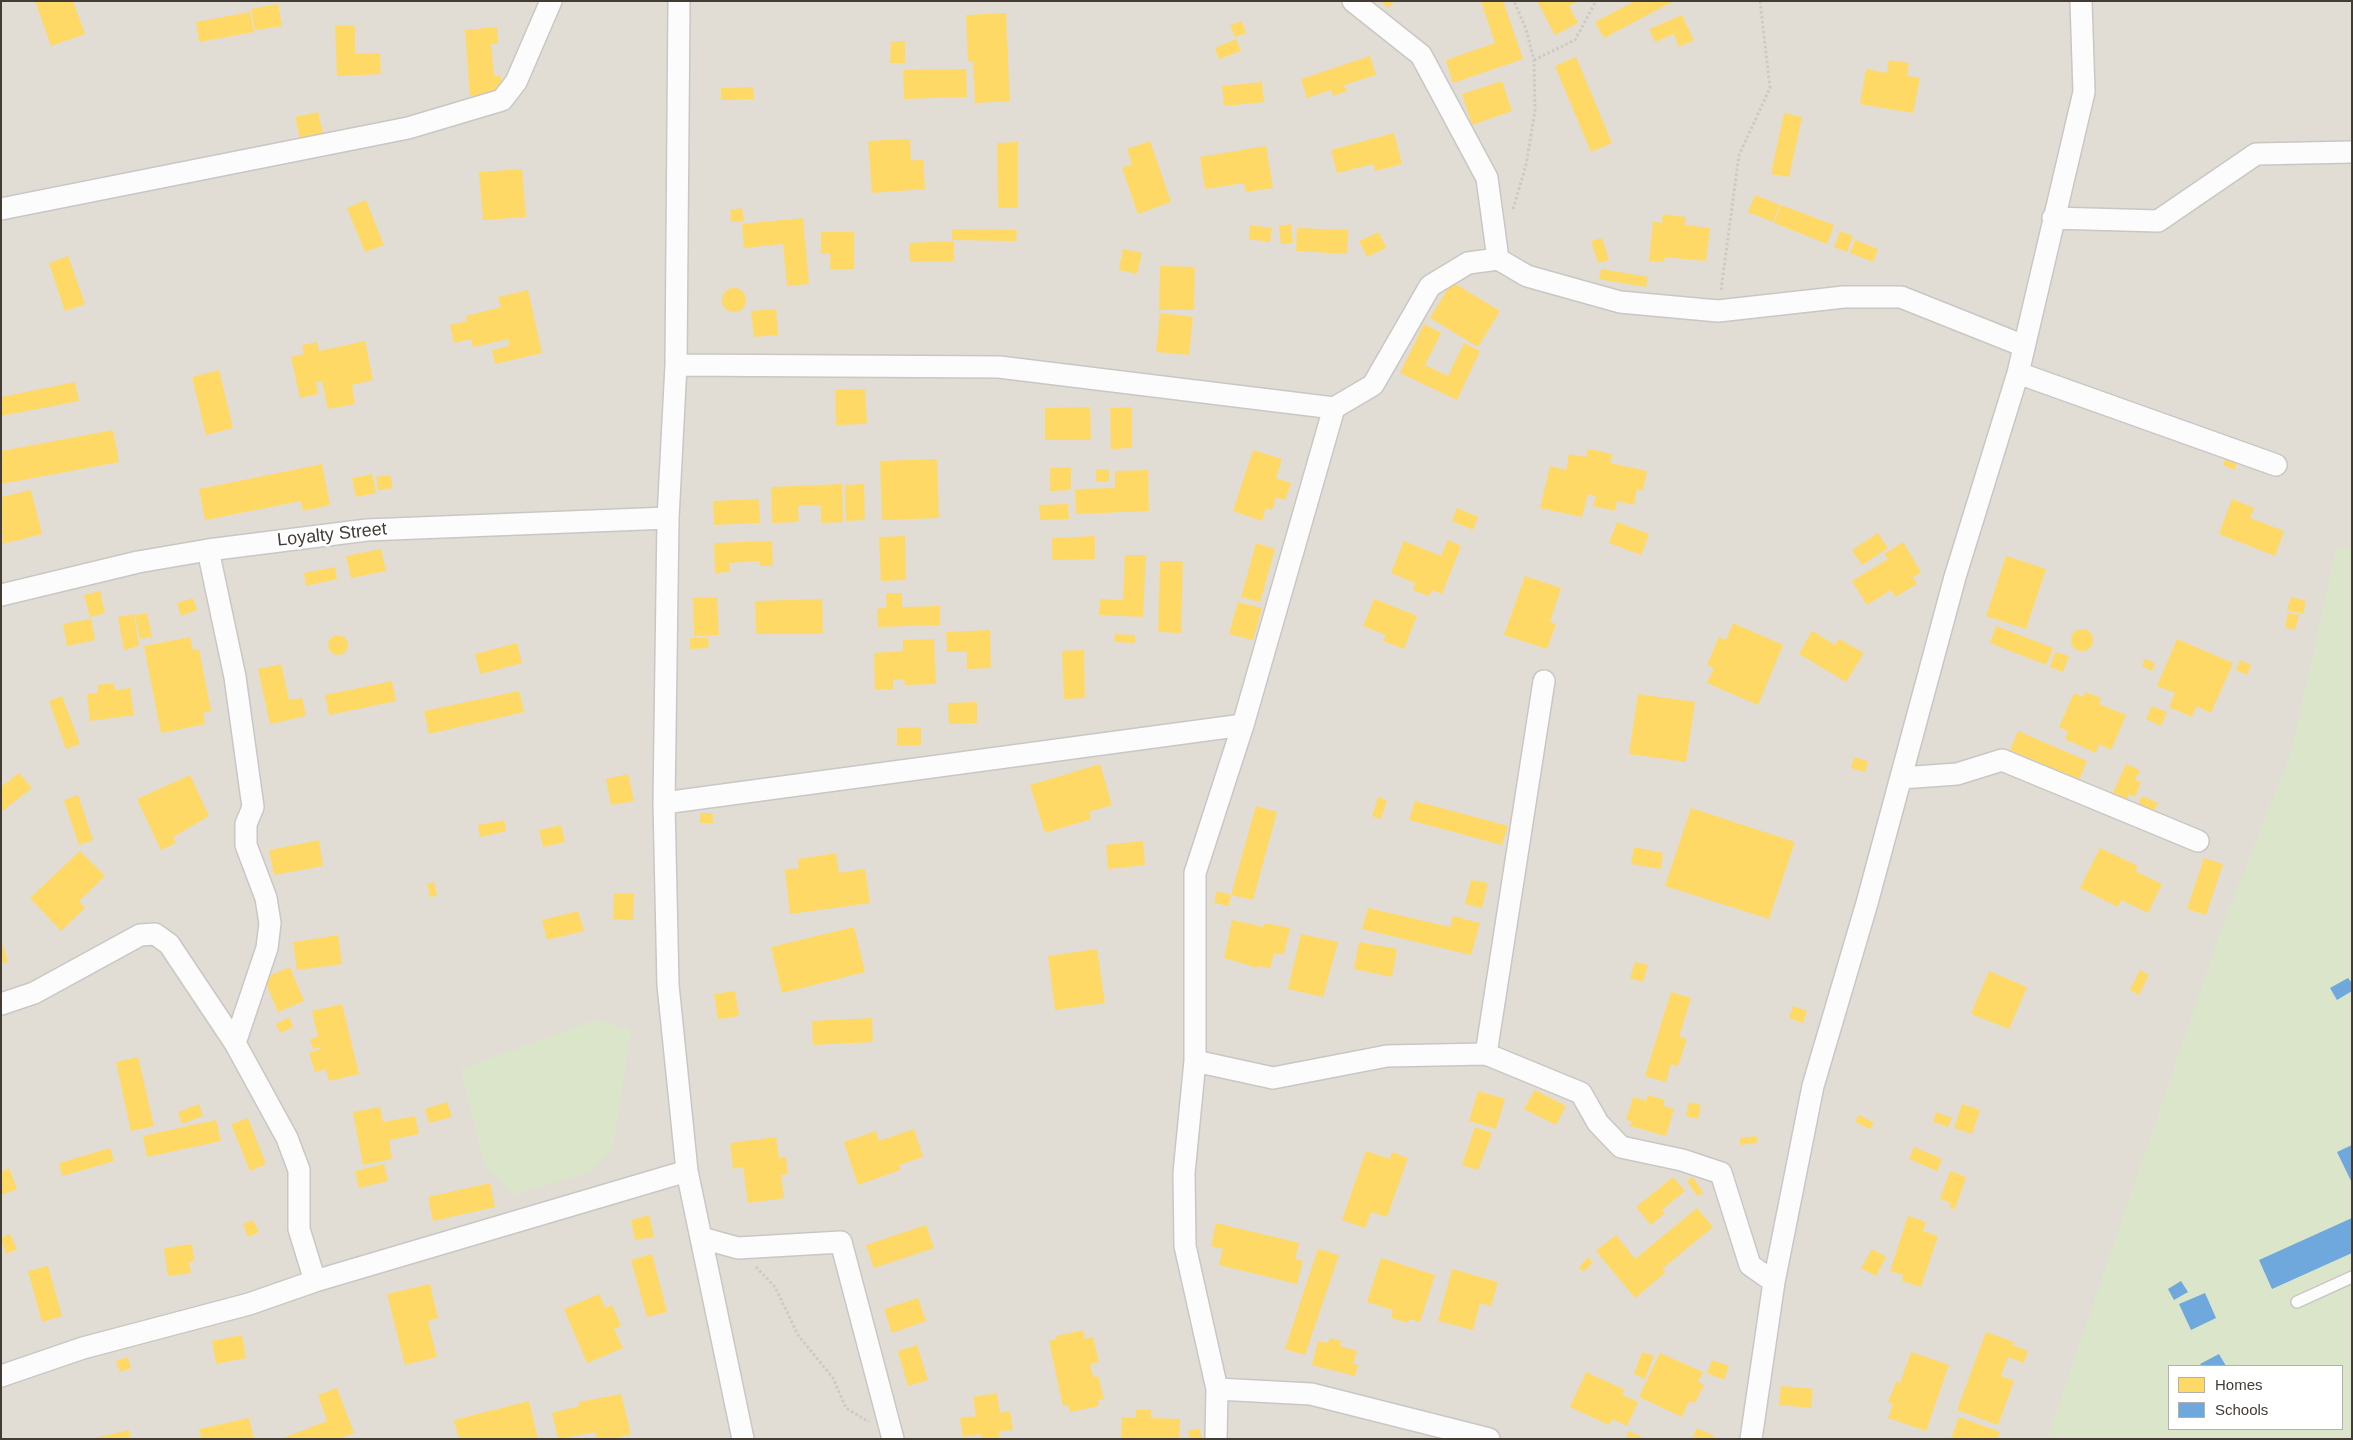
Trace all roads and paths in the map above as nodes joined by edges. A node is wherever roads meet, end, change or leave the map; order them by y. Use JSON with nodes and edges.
{"nodes":[{"id":1,"x":551,"y":1,"type":"edge"},
{"id":2,"x":679,"y":1,"type":"edge"},
{"id":3,"x":1353,"y":1,"type":"edge"},
{"id":4,"x":1514,"y":1,"type":"edge"},
{"id":5,"x":1596,"y":1,"type":"edge"},
{"id":6,"x":1760,"y":1,"type":"edge"},
{"id":7,"x":2080,"y":1,"type":"edge"},
{"id":8,"x":1534,"y":60,"type":"junction"},
{"id":9,"x":2352,"y":152,"type":"edge"},
{"id":10,"x":1,"y":209,"type":"edge"},
{"id":11,"x":1512,"y":214,"type":"dead end"},
{"id":12,"x":2053,"y":218,"type":"junction"},
{"id":13,"x":1498,"y":259,"type":"junction"},
{"id":14,"x":1718,"y":311,"type":"junction"},
{"id":15,"x":2024,"y":346,"type":"junction"},
{"id":16,"x":676,"y":366,"type":"junction"},
{"id":17,"x":2018,"y":373,"type":"junction"},
{"id":18,"x":1334,"y":408,"type":"junction"},
{"id":19,"x":2276,"y":465,"type":"dead end"},
{"id":20,"x":668,"y":518,"type":"junction"},
{"id":21,"x":208,"y":550,"type":"junction"},
{"id":22,"x":1,"y":595,"type":"edge"},
{"id":23,"x":1544,"y":681,"type":"dead end"},
{"id":24,"x":1243,"y":725,"type":"junction"},
{"id":25,"x":1901,"y":778,"type":"junction"},
{"id":26,"x":664,"y":803,"type":"junction"},
{"id":27,"x":2198,"y":840,"type":"dead end"},
{"id":28,"x":1,"y":1004,"type":"edge"},
{"id":29,"x":235,"y":1043,"type":"junction"},
{"id":30,"x":1486,"y":1054,"type":"junction"},
{"id":31,"x":1195,"y":1061,"type":"junction"},
{"id":32,"x":687,"y":1171,"type":"junction"},
{"id":33,"x":702,"y":1238,"type":"junction"},
{"id":34,"x":738,"y":1248,"type":"junction"},
{"id":35,"x":2352,"y":1276,"type":"edge"},
{"id":36,"x":314,"y":1281,"type":"junction"},
{"id":37,"x":1774,"y":1282,"type":"junction"},
{"id":38,"x":2297,"y":1302,"type":"dead end"},
{"id":39,"x":1,"y":1376,"type":"edge"},
{"id":40,"x":1217,"y":1389,"type":"junction"},
{"id":41,"x":893,"y":1438,"type":"edge"},
{"id":42,"x":743,"y":1439,"type":"edge"},
{"id":43,"x":1216,"y":1439,"type":"edge"},
{"id":44,"x":1490,"y":1439,"type":"edge"},
{"id":45,"x":1751,"y":1439,"type":"edge"}],
"edges":[{"from":1,"to":10,"type":"street"},
{"from":2,"to":16,"type":"street"},
{"from":3,"to":13,"type":"street"},
{"from":4,"to":8,"type":"path"},
{"from":5,"to":8,"type":"path"},
{"from":6,"to":14,"type":"path"},
{"from":7,"to":12,"type":"street"},
{"from":8,"to":11,"type":"path"},
{"from":9,"to":12,"type":"street"},
{"from":12,"to":15,"type":"street"},
{"from":13,"to":14,"type":"street"},
{"from":13,"to":18,"type":"street"},
{"from":14,"to":15,"type":"street"},
{"from":15,"to":17,"type":"street"},
{"from":16,"to":18,"type":"street"},
{"from":16,"to":20,"type":"street"},
{"from":17,"to":19,"type":"street"},
{"from":17,"to":25,"type":"street"},
{"from":18,"to":24,"type":"street"},
{"from":20,"to":21,"type":"street","name":"Loyalty Street"},
{"from":20,"to":26,"type":"street"},
{"from":21,"to":22,"type":"street","name":"Loyalty Street"},
{"from":21,"to":29,"type":"street"},
{"from":23,"to":30,"type":"street"},
{"from":24,"to":26,"type":"street"},
{"from":24,"to":31,"type":"street"},
{"from":25,"to":27,"type":"street"},
{"from":25,"to":37,"type":"street"},
{"from":26,"to":32,"type":"street"},
{"from":28,"to":29,"type":"street"},
{"from":29,"to":36,"type":"street"},
{"from":30,"to":31,"type":"street"},
{"from":30,"to":37,"type":"street"},
{"from":31,"to":40,"type":"street"},
{"from":32,"to":33,"type":"street"},
{"from":32,"to":36,"type":"street"},
{"from":33,"to":34,"type":"street"},
{"from":33,"to":42,"type":"street"},
{"from":34,"to":41,"type":"path"},
{"from":34,"to":41,"type":"street"},
{"from":35,"to":38,"type":"lane"},
{"from":36,"to":39,"type":"street"},
{"from":37,"to":45,"type":"street"},
{"from":40,"to":43,"type":"street"},
{"from":40,"to":44,"type":"street"}]}
